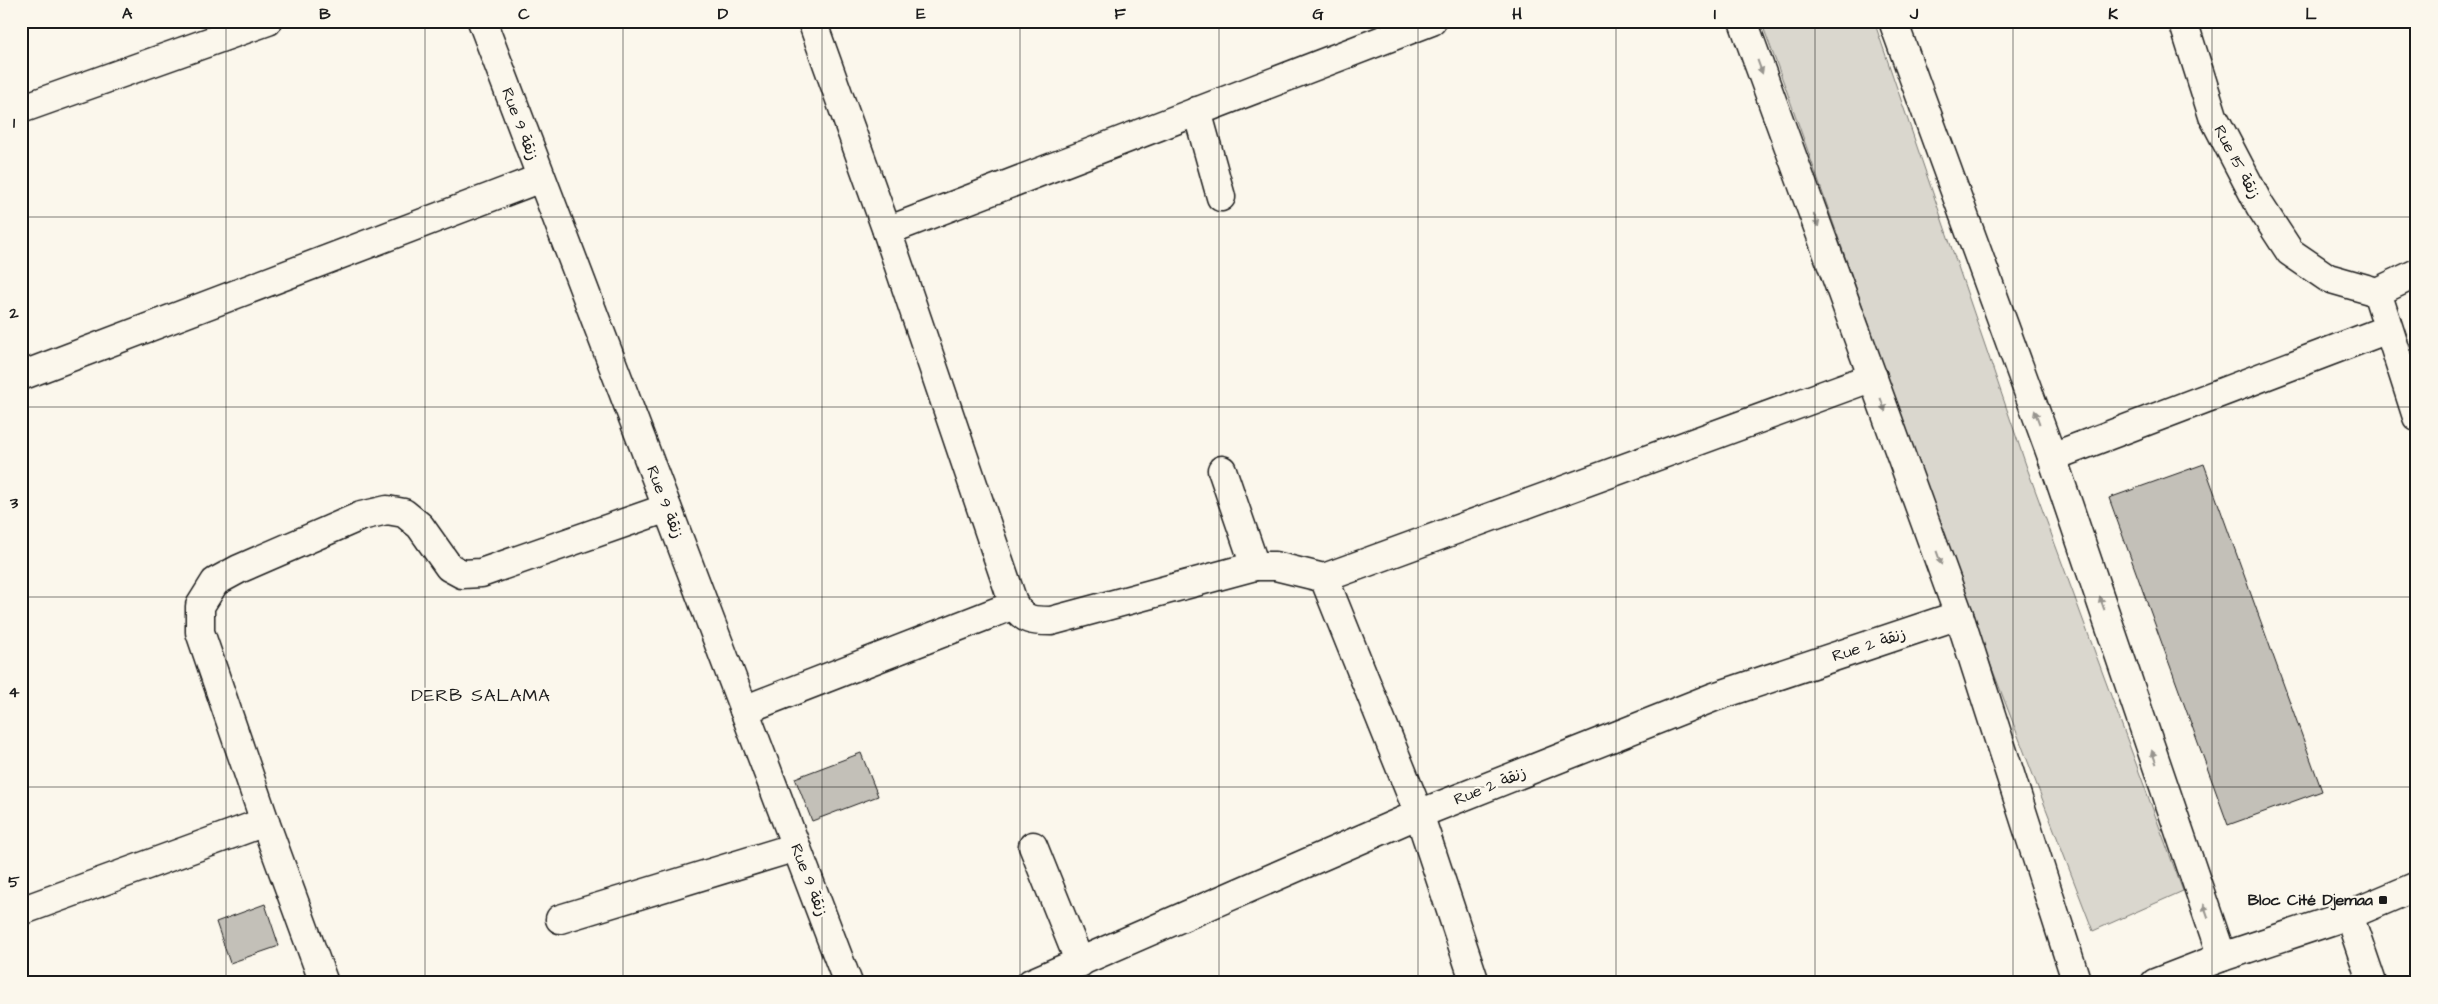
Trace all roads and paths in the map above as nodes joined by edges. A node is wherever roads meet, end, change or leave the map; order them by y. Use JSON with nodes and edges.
{"nodes":[{"id":1,"x":268,"y":21,"type":"edge"},
{"id":2,"x":482,"y":21,"type":"edge"},
{"id":3,"x":812,"y":21,"type":"edge"},
{"id":4,"x":1432,"y":21,"type":"edge"},
{"id":5,"x":1743,"y":21,"type":"edge"},
{"id":6,"x":1893,"y":21,"type":"edge"},
{"id":7,"x":2183,"y":21,"type":"edge"},
{"id":8,"x":21,"y":109,"type":"edge"},
{"id":9,"x":1197,"y":111,"type":"junction"},
{"id":10,"x":541,"y":178,"type":"junction"},
{"id":11,"x":1221,"y":197,"type":"dead end"},
{"id":12,"x":887,"y":231,"type":"junction"},
{"id":13,"x":2417,"y":273,"type":"edge"},
{"id":14,"x":2377,"y":292,"type":"junction"},
{"id":15,"x":2388,"y":330,"type":"junction"},
{"id":16,"x":21,"y":376,"type":"edge"},
{"id":17,"x":1873,"y":377,"type":"junction"},
{"id":18,"x":2417,"y":417,"type":"edge"},
{"id":19,"x":2052,"y":457,"type":"junction"},
{"id":20,"x":1222,"y":470,"type":"dead end"},
{"id":21,"x":667,"y":508,"type":"junction"},
{"id":22,"x":1255,"y":566,"type":"junction"},
{"id":23,"x":1324,"y":578,"type":"junction"},
{"id":24,"x":1014,"y":605,"type":"junction"},
{"id":25,"x":1959,"y":615,"type":"junction"},
{"id":26,"x":744,"y":710,"type":"junction"},
{"id":27,"x":1419,"y":814,"type":"junction"},
{"id":28,"x":265,"y":822,"type":"junction"},
{"id":29,"x":1033,"y":846,"type":"dead end"},
{"id":30,"x":796,"y":847,"type":"junction"},
{"id":31,"x":2417,"y":886,"type":"edge"},
{"id":32,"x":21,"y":911,"type":"edge"},
{"id":33,"x":2349,"y":915,"type":"junction"},
{"id":34,"x":560,"y":919,"type":"dead end"},
{"id":35,"x":2222,"y":957,"type":"junction"},
{"id":36,"x":1080,"y":963,"type":"junction"},
{"id":37,"x":324,"y":983,"type":"edge"},
{"id":38,"x":848,"y":983,"type":"edge"},
{"id":39,"x":1031,"y":983,"type":"edge"},
{"id":40,"x":1475,"y":983,"type":"edge"},
{"id":41,"x":2077,"y":983,"type":"edge"},
{"id":42,"x":2155,"y":983,"type":"edge"},
{"id":43,"x":2372,"y":983,"type":"edge"}],
"edges":[{"from":1,"to":8,"type":"street"},
{"from":2,"to":10,"type":"street","name":"Rue 9 زنقة"},
{"from":3,"to":12,"type":"street"},
{"from":4,"to":9,"type":"street"},
{"from":5,"to":17,"type":"street","one_way":true},
{"from":19,"to":6,"type":"street","one_way":true},
{"from":7,"to":14,"type":"street","name":"Rue 15 زنقة"},
{"from":9,"to":11,"type":"street"},
{"from":9,"to":12,"type":"street"},
{"from":10,"to":16,"type":"street"},
{"from":10,"to":21,"type":"street","name":"Rue 9 زنقة"},
{"from":12,"to":24,"type":"street"},
{"from":13,"to":14,"type":"street"},
{"from":14,"to":15,"type":"street"},
{"from":15,"to":18,"type":"street"},
{"from":15,"to":19,"type":"street"},
{"from":17,"to":23,"type":"street"},
{"from":17,"to":25,"type":"street","one_way":true},
{"from":35,"to":19,"type":"street","one_way":true},
{"from":20,"to":22,"type":"street"},
{"from":21,"to":26,"type":"street","name":"Rue 9 زنقة"},
{"from":21,"to":28,"type":"street"},
{"from":22,"to":23,"type":"street"},
{"from":22,"to":24,"type":"street"},
{"from":23,"to":27,"type":"street"},
{"from":24,"to":26,"type":"street"},
{"from":25,"to":27,"type":"street","name":"Rue 2 زنقة"},
{"from":25,"to":41,"type":"street"},
{"from":26,"to":30,"type":"street","name":"Rue 9 زنقة"},
{"from":27,"to":36,"type":"street","name":"Rue 2 زنقة"},
{"from":27,"to":40,"type":"street"},
{"from":28,"to":32,"type":"street"},
{"from":28,"to":37,"type":"street"},
{"from":29,"to":36,"type":"street"},
{"from":30,"to":34,"type":"street"},
{"from":30,"to":38,"type":"street","name":"Rue 9 زنقة"},
{"from":31,"to":33,"type":"street"},
{"from":33,"to":35,"type":"street"},
{"from":33,"to":43,"type":"street"},
{"from":35,"to":42,"type":"street"},
{"from":36,"to":39,"type":"street","name":"Rue 2 زنقة"}]}
